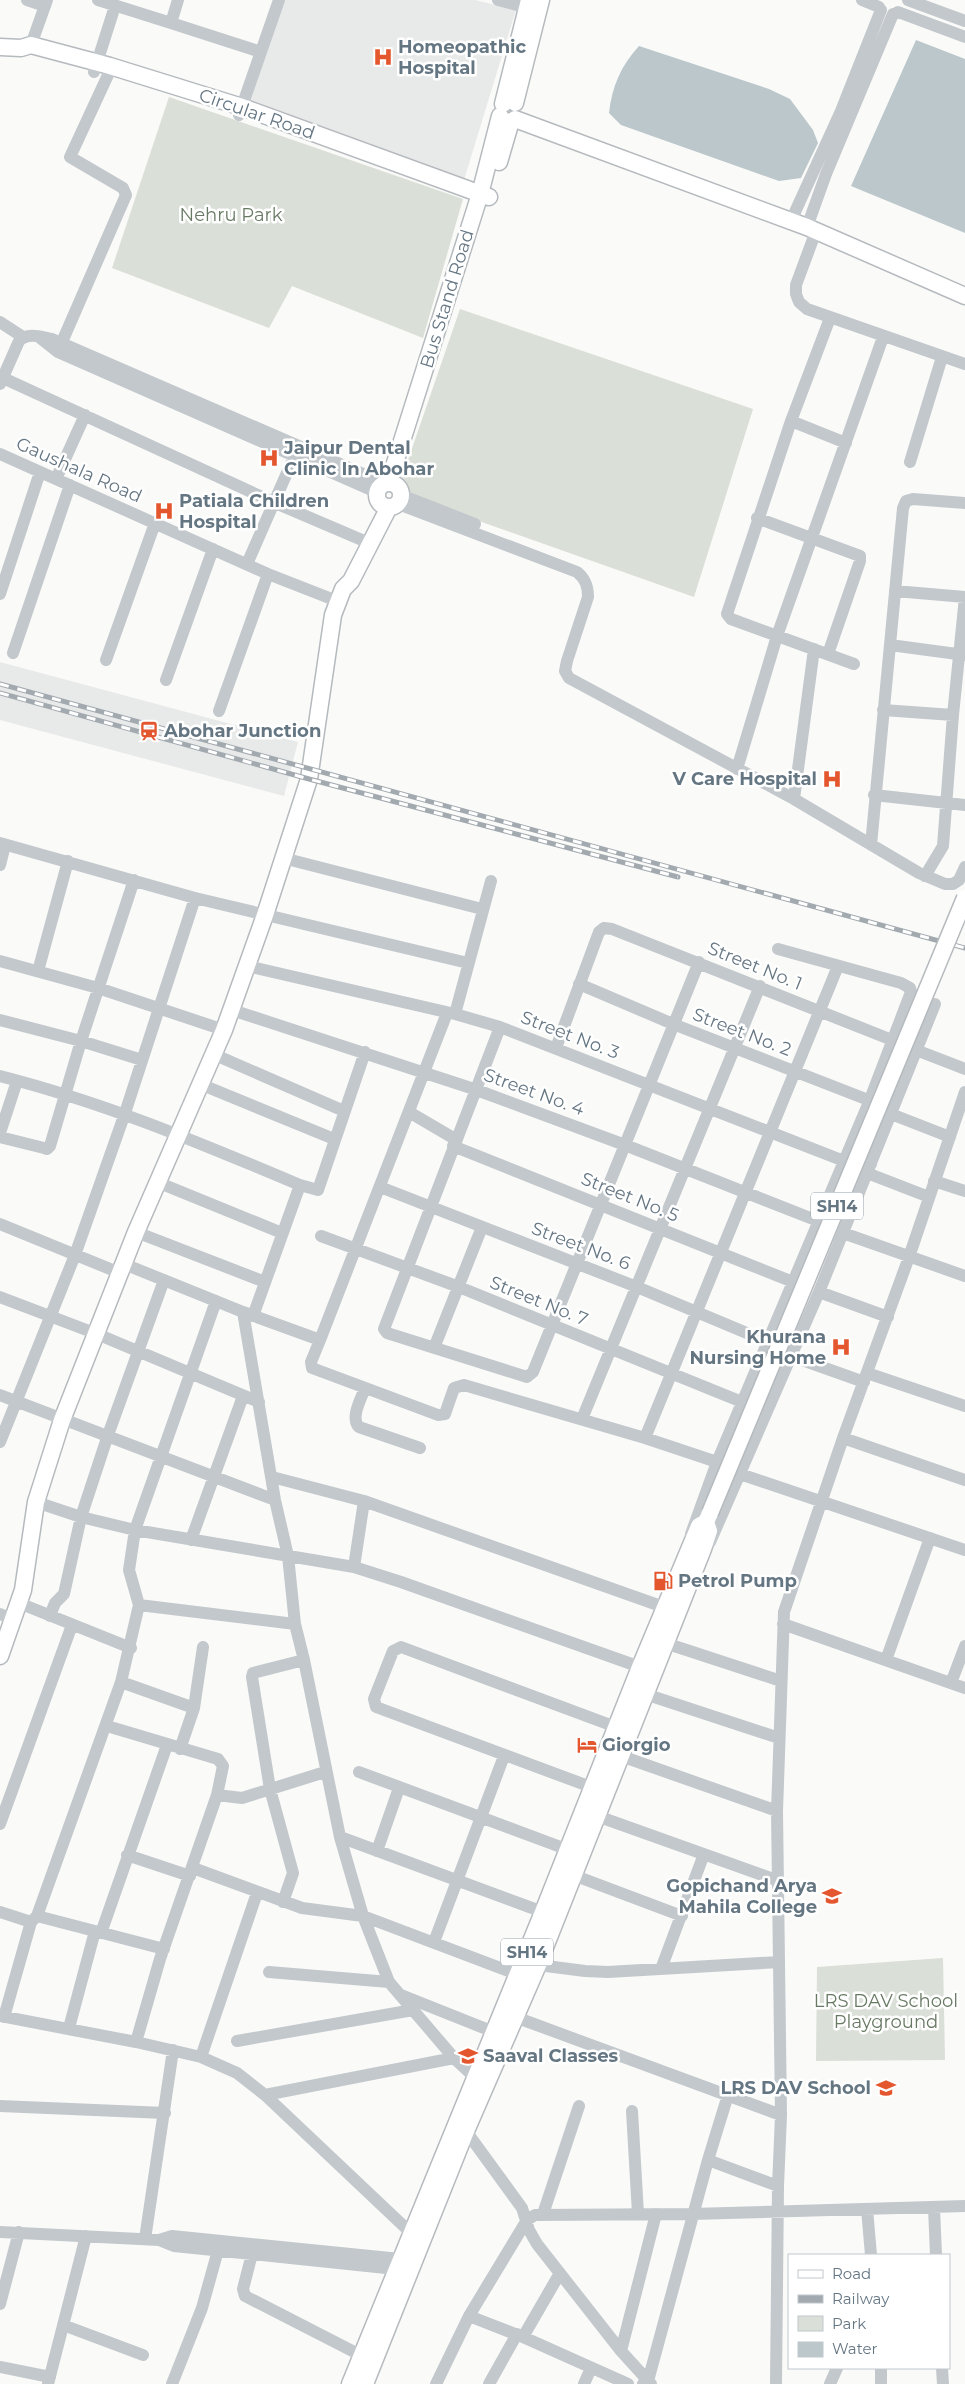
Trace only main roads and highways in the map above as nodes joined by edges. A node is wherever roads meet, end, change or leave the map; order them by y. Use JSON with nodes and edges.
{"nodes":[{"id":1,"x":534,"y":4,"type":"edge"},
{"id":2,"x":0,"y":47,"type":"edge"},
{"id":3,"x":511,"y":112,"type":"junction"},
{"id":4,"x":483,"y":199,"type":"junction"},
{"id":5,"x":812,"y":225,"type":"junction"},
{"id":6,"x":965,"y":286,"type":"edge"},
{"id":7,"x":965,"y":296,"type":"edge"},
{"id":8,"x":965,"y":898,"type":"edge"},
{"id":9,"x":671,"y":1609,"type":"junction"},
{"id":10,"x":7,"y":1617,"type":"edge"},
{"id":11,"x":0,"y":1656,"type":"edge"},
{"id":12,"x":624,"y":1730,"type":"junction"},
{"id":13,"x":599,"y":1790,"type":"junction"},
{"id":14,"x":574,"y":1852,"type":"junction"},
{"id":15,"x":550,"y":1914,"type":"junction"},
{"id":16,"x":524,"y":1977,"type":"junction"},
{"id":17,"x":480,"y":2082,"type":"junction"},
{"id":18,"x":405,"y":2265,"type":"junction"},
{"id":19,"x":368,"y":2359,"type":"junction"},
{"id":20,"x":369,"y":2383,"type":"edge"},
{"id":21,"x":350,"y":2384,"type":"edge"}],
"edges":[{"from":1,"to":3,"type":"main road","name":"Bus Stand Road"},
{"from":2,"to":4,"type":"main road","name":"Circular Road"},
{"from":3,"to":4,"type":"main road","name":"Bus Stand Road"},
{"from":3,"to":5,"type":"main road"},
{"from":3,"to":5,"type":"main road"},
{"from":4,"to":10,"type":"main road","name":"Bus Stand Road"},
{"from":5,"to":6,"type":"main road"},
{"from":5,"to":7,"type":"main road"},
{"from":8,"to":9,"type":"main road","number":"SH14","bridge":true},
{"from":9,"to":12,"type":"main road","number":"SH14"},
{"from":9,"to":12,"type":"main road","number":"SH14"},
{"from":10,"to":11,"type":"main road","name":"Bus Stand Road"},
{"from":12,"to":13,"type":"main road","number":"SH14"},
{"from":12,"to":13,"type":"main road","number":"SH14"},
{"from":13,"to":14,"type":"main road","number":"SH14"},
{"from":13,"to":14,"type":"main road","number":"SH14"},
{"from":14,"to":15,"type":"main road","number":"SH14"},
{"from":14,"to":15,"type":"main road","number":"SH14"},
{"from":15,"to":16,"type":"main road","number":"SH14"},
{"from":15,"to":16,"type":"main road","number":"SH14"},
{"from":16,"to":17,"type":"main road","number":"SH14"},
{"from":16,"to":17,"type":"main road","number":"SH14"},
{"from":17,"to":18,"type":"main road","number":"SH14"},
{"from":17,"to":18,"type":"main road","number":"SH14"},
{"from":18,"to":19,"type":"main road","number":"SH14"},
{"from":19,"to":20,"type":"main road","number":"SH14"},
{"from":19,"to":21,"type":"main road","number":"SH14"}]}
